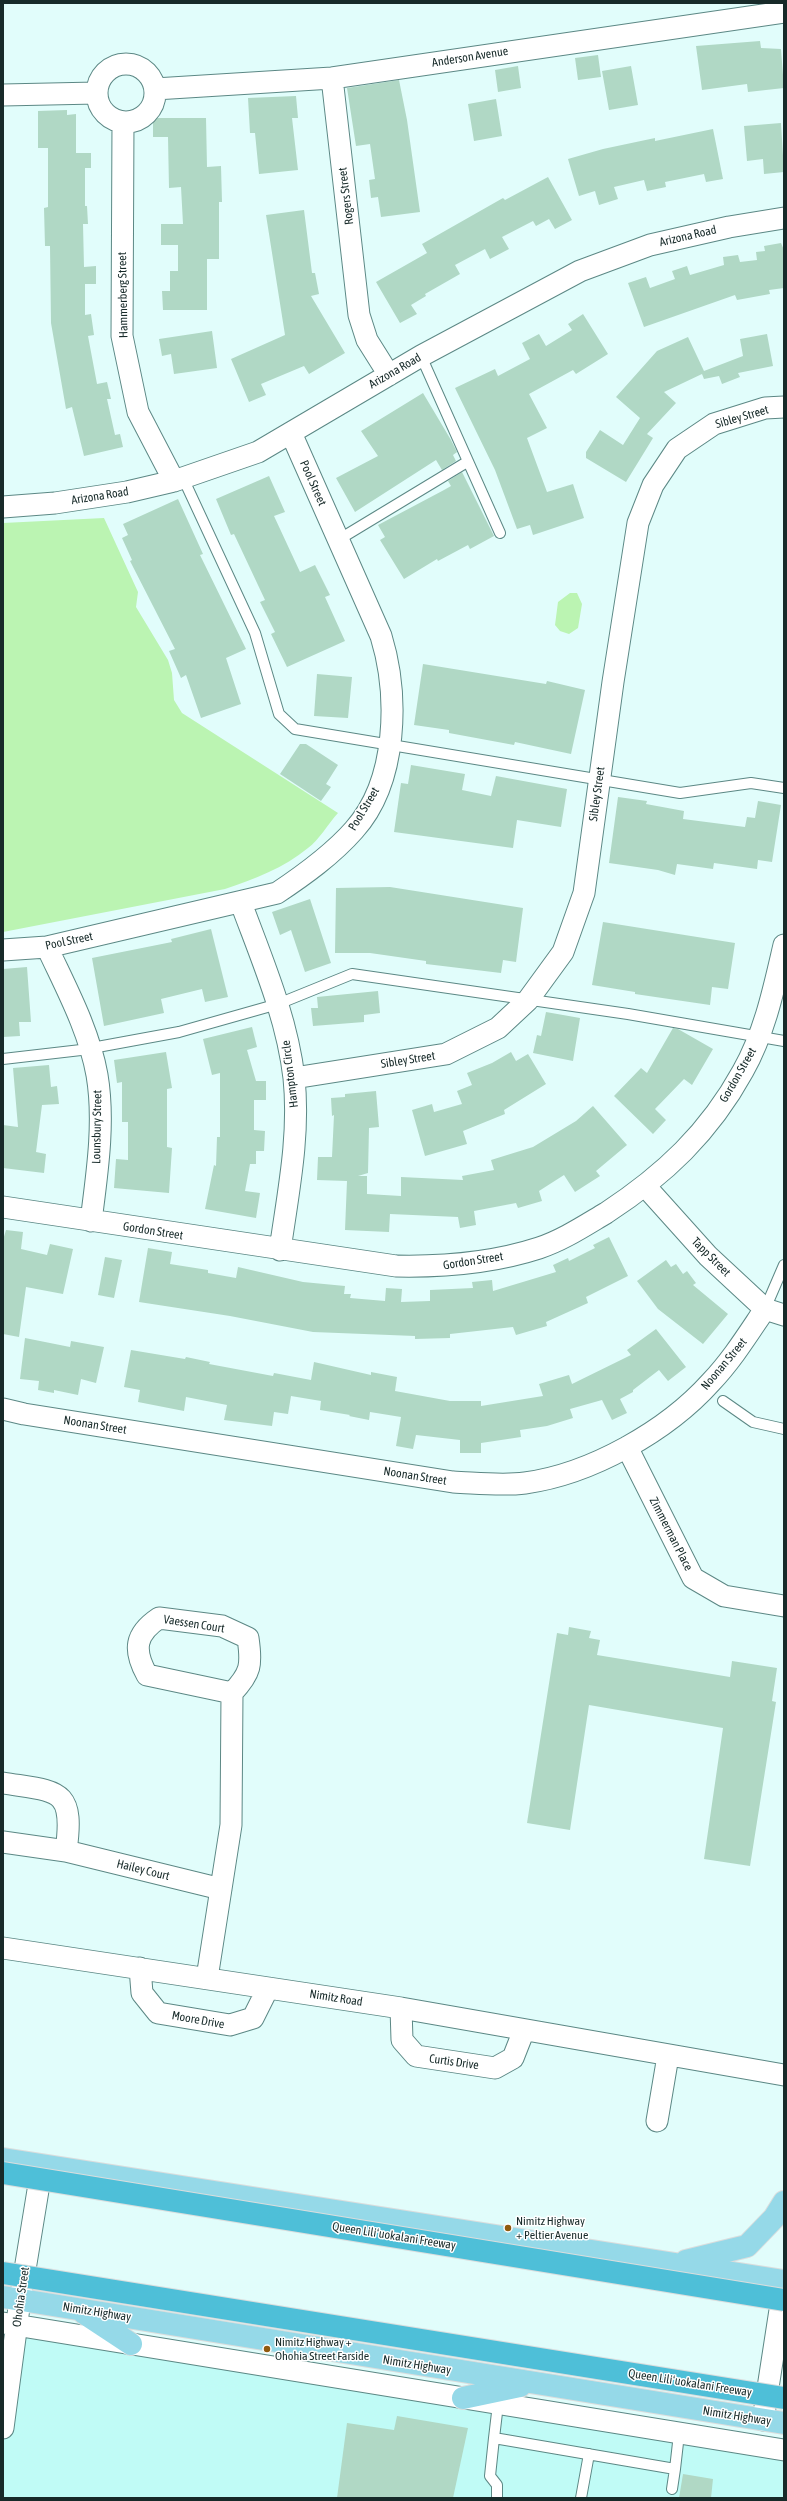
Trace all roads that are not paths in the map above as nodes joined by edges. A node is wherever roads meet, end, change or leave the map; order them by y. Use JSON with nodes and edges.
{"nodes":[{"id":1,"x":784,"y":12,"type":"edge"},
{"id":2,"x":332,"y":78,"type":"junction"},
{"id":3,"x":155,"y":89,"type":"junction"},
{"id":4,"x":96,"y":93,"type":"junction"},
{"id":5,"x":3,"y":96,"type":"edge"},
{"id":6,"x":123,"y":122,"type":"junction"},
{"id":7,"x":784,"y":218,"type":"edge"},
{"id":8,"x":421,"y":356,"type":"junction"},
{"id":9,"x":389,"y":375,"type":"junction"},
{"id":10,"x":784,"y":407,"type":"edge"},
{"id":11,"x":291,"y":433,"type":"junction"},
{"id":12,"x":467,"y":462,"type":"junction"},
{"id":13,"x":178,"y":480,"type":"junction"},
{"id":14,"x":3,"y":507,"type":"edge"},
{"id":15,"x":500,"y":533,"type":"dead end"},
{"id":16,"x":338,"y":540,"type":"junction"},
{"id":17,"x":389,"y":746,"type":"junction"},
{"id":18,"x":600,"y":779,"type":"junction"},
{"id":19,"x":784,"y":788,"type":"edge"},
{"id":20,"x":241,"y":903,"type":"junction"},
{"id":21,"x":784,"y":945,"type":"edge"},
{"id":22,"x":47,"y":947,"type":"junction"},
{"id":23,"x":3,"y":950,"type":"edge"},
{"id":24,"x":528,"y":1000,"type":"junction"},
{"id":25,"x":278,"y":1004,"type":"junction"},
{"id":26,"x":759,"y":1037,"type":"junction"},
{"id":27,"x":784,"y":1041,"type":"edge"},
{"id":28,"x":90,"y":1048,"type":"junction"},
{"id":29,"x":3,"y":1059,"type":"edge"},
{"id":30,"x":294,"y":1078,"type":"junction"},
{"id":31,"x":646,"y":1187,"type":"junction"},
{"id":32,"x":3,"y":1207,"type":"edge"},
{"id":33,"x":91,"y":1221,"type":"junction"},
{"id":34,"x":280,"y":1250,"type":"junction"},
{"id":35,"x":784,"y":1265,"type":"edge"},
{"id":36,"x":775,"y":1312,"type":"edge"},
{"id":37,"x":723,"y":1401,"type":"dead end"},
{"id":38,"x":3,"y":1409,"type":"edge"},
{"id":39,"x":784,"y":1429,"type":"edge"},
{"id":40,"x":627,"y":1447,"type":"junction"},
{"id":41,"x":784,"y":1606,"type":"edge"},
{"id":42,"x":232,"y":1693,"type":"junction"},
{"id":43,"x":3,"y":1783,"type":"edge"},
{"id":44,"x":3,"y":1842,"type":"edge"},
{"id":45,"x":66,"y":1851,"type":"junction"},
{"id":46,"x":221,"y":1889,"type":"junction"},
{"id":47,"x":3,"y":1948,"type":"edge"},
{"id":48,"x":140,"y":1968,"type":"junction"},
{"id":49,"x":207,"y":1978,"type":"junction"},
{"id":50,"x":268,"y":1988,"type":"junction"},
{"id":51,"x":401,"y":2008,"type":"junction"},
{"id":52,"x":524,"y":2030,"type":"junction"},
{"id":53,"x":668,"y":2056,"type":"junction"},
{"id":54,"x":784,"y":2075,"type":"edge"},
{"id":55,"x":657,"y":2121,"type":"dead end"},
{"id":56,"x":3,"y":2159,"type":"edge"},
{"id":57,"x":42,"y":2166,"type":"junction"},
{"id":58,"x":3,"y":2174,"type":"edge"},
{"id":59,"x":784,"y":2202,"type":"edge"},
{"id":60,"x":676,"y":2263,"type":"junction"},
{"id":61,"x":3,"y":2273,"type":"edge"},
{"id":62,"x":784,"y":2281,"type":"edge"},
{"id":63,"x":3,"y":2282,"type":"edge"},
{"id":64,"x":784,"y":2284,"type":"edge"},
{"id":65,"x":11,"y":2298,"type":"edge"},
{"id":66,"x":784,"y":2300,"type":"edge"},
{"id":67,"x":78,"y":2309,"type":"junction"},
{"id":68,"x":10,"y":2324,"type":"edge"},
{"id":69,"x":369,"y":2332,"type":"junction"},
{"id":70,"x":131,"y":2344,"type":"junction"},
{"id":71,"x":533,"y":2383,"type":"junction"},
{"id":72,"x":5,"y":2395,"type":"edge"},
{"id":73,"x":463,"y":2398,"type":"junction"},
{"id":74,"x":784,"y":2398,"type":"edge"},
{"id":75,"x":498,"y":2404,"type":"junction"},
{"id":76,"x":774,"y":2422,"type":"edge"},
{"id":77,"x":3,"y":2428,"type":"edge"},
{"id":78,"x":784,"y":2433,"type":"edge"},
{"id":79,"x":679,"y":2434,"type":"junction"},
{"id":80,"x":494,"y":2438,"type":"junction"},
{"id":81,"x":784,"y":2450,"type":"edge"},
{"id":82,"x":589,"y":2454,"type":"junction"},
{"id":83,"x":675,"y":2469,"type":"junction"},
{"id":84,"x":672,"y":2489,"type":"dead end"},
{"id":85,"x":497,"y":2498,"type":"edge"},
{"id":86,"x":581,"y":2498,"type":"edge"}],
"edges":[{"from":1,"to":2,"type":"street","name":"Anderson Avenue"},
{"from":2,"to":3,"type":"street","name":"Anderson Avenue"},
{"from":2,"to":9,"type":"street","name":"Rogers Street"},
{"from":3,"to":4,"type":"street"},
{"from":3,"to":6,"type":"street"},
{"from":4,"to":5,"type":"street"},
{"from":4,"to":6,"type":"street"},
{"from":6,"to":13,"type":"street","name":"Hammerberg Street"},
{"from":7,"to":8,"type":"street","name":"Arizona Road"},
{"from":8,"to":9,"type":"street","name":"Arizona Road"},
{"from":8,"to":12,"type":"lane"},
{"from":9,"to":11,"type":"street","name":"Arizona Road"},
{"from":10,"to":18,"type":"street","name":"Sibley Street"},
{"from":11,"to":13,"type":"street","name":"Arizona Road"},
{"from":11,"to":16,"type":"street","name":"Pool Street"},
{"from":12,"to":15,"type":"lane"},
{"from":12,"to":16,"type":"lane"},
{"from":13,"to":14,"type":"street","name":"Arizona Road"},
{"from":13,"to":17,"type":"lane"},
{"from":16,"to":17,"type":"street","name":"Pool Street"},
{"from":17,"to":18,"type":"lane"},
{"from":17,"to":20,"type":"street","name":"Pool Street"},
{"from":18,"to":19,"type":"lane"},
{"from":18,"to":24,"type":"street","name":"Sibley Street"},
{"from":20,"to":22,"type":"street","name":"Pool Street"},
{"from":20,"to":25,"type":"street","name":"Hampton Circle"},
{"from":21,"to":26,"type":"street","name":"Gordon Street"},
{"from":22,"to":23,"type":"street","name":"Pool Street"},
{"from":22,"to":28,"type":"street","name":"Lounsbury Street"},
{"from":24,"to":25,"type":"lane"},
{"from":24,"to":26,"type":"lane"},
{"from":24,"to":30,"type":"street","name":"Sibley Street"},
{"from":25,"to":28,"type":"lane"},
{"from":25,"to":30,"type":"street","name":"Hampton Circle"},
{"from":26,"to":27,"type":"lane"},
{"from":26,"to":31,"type":"street","name":"Gordon Street"},
{"from":28,"to":29,"type":"lane"},
{"from":28,"to":33,"type":"street","name":"Lounsbury Street"},
{"from":30,"to":34,"type":"street","name":"Hampton Circle"},
{"from":31,"to":34,"type":"street","name":"Gordon Street"},
{"from":31,"to":36,"type":"street","name":"Tapp Street"},
{"from":32,"to":33,"type":"street","name":"Gordon Street"},
{"from":33,"to":34,"type":"street","name":"Gordon Street"},
{"from":35,"to":36,"type":"lane"},
{"from":36,"to":40,"type":"street","name":"Noonan Street"},
{"from":37,"to":39,"type":"lane"},
{"from":38,"to":40,"type":"street","name":"Noonan Street"},
{"from":40,"to":41,"type":"street","name":"Zimmerman Place"},
{"from":42,"to":42,"type":"street","name":"Vaessen Court"},
{"from":42,"to":46,"type":"street"},
{"from":43,"to":45,"type":"street"},
{"from":44,"to":45,"type":"street","name":"Hailey Court"},
{"from":45,"to":46,"type":"street","name":"Hailey Court"},
{"from":46,"to":49,"type":"street"},
{"from":47,"to":48,"type":"street","name":"Nimitz Road"},
{"from":48,"to":49,"type":"street","name":"Nimitz Road"},
{"from":48,"to":50,"type":"street","name":"Moore Drive"},
{"from":49,"to":50,"type":"street","name":"Nimitz Road"},
{"from":50,"to":51,"type":"street","name":"Nimitz Road"},
{"from":51,"to":52,"type":"street","name":"Nimitz Road"},
{"from":51,"to":52,"type":"street","name":"Curtis Drive"},
{"from":52,"to":53,"type":"street","name":"Nimitz Road"},
{"from":53,"to":54,"type":"street","name":"Nimitz Road"},
{"from":53,"to":55,"type":"street"},
{"from":56,"to":57,"type":"main road"},
{"from":57,"to":60,"type":"main road"},
{"from":57,"to":65,"type":"street","name":"Ohohia Street"},
{"from":58,"to":66,"type":"highway","name":"Queen Liliʻuokalani Freeway","bridge":true},
{"from":59,"to":60,"type":"main road"},
{"from":60,"to":62,"type":"main road"},
{"from":61,"to":69,"type":"highway","name":"Queen Liliʻuokalani Freeway","bridge":true},
{"from":63,"to":69,"type":"highway","bridge":true},
{"from":64,"to":76,"type":"street"},
{"from":65,"to":67,"type":"main road","name":"Nimitz Highway"},
{"from":65,"to":68,"type":"street","name":"Ohohia Street"},
{"from":67,"to":70,"type":"main road"},
{"from":67,"to":71,"type":"main road","name":"Nimitz Highway"},
{"from":68,"to":70,"type":"street"},
{"from":68,"to":72,"type":"street","name":"Ohohia Street"},
{"from":69,"to":74,"type":"highway","name":"Queen Liliʻuokalani Freeway","bridge":true},
{"from":70,"to":73,"type":"street"},
{"from":71,"to":73,"type":"main road"},
{"from":71,"to":76,"type":"main road","name":"Nimitz Highway"},
{"from":72,"to":77,"type":"street","name":"Ohohia Street"},
{"from":73,"to":75,"type":"street"},
{"from":75,"to":79,"type":"street"},
{"from":75,"to":80,"type":"lane"},
{"from":76,"to":78,"type":"main road"},
{"from":79,"to":81,"type":"street"},
{"from":79,"to":83,"type":"lane"},
{"from":80,"to":82,"type":"lane"},
{"from":80,"to":85,"type":"lane"},
{"from":82,"to":83,"type":"lane"},
{"from":82,"to":86,"type":"lane"},
{"from":83,"to":84,"type":"lane"}]}
